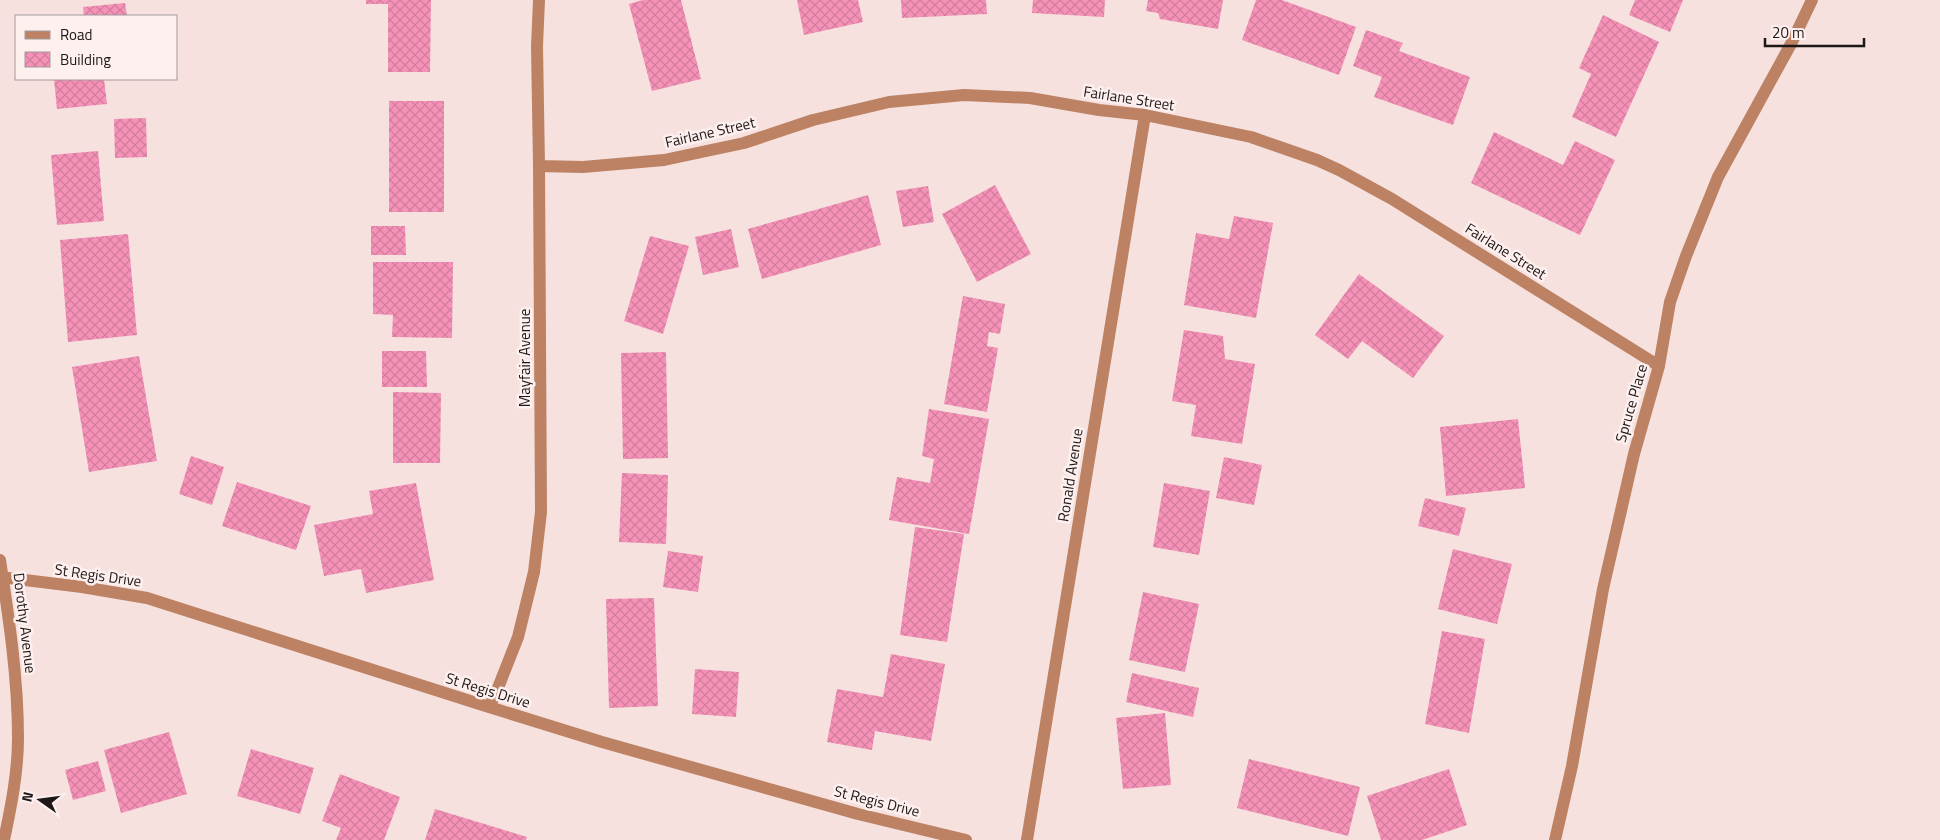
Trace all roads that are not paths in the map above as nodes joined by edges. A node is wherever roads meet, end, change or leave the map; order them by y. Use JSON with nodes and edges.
{"nodes":[{"id":1,"x":538,"y":0,"type":"edge"},
{"id":2,"x":1812,"y":0,"type":"edge"},
{"id":3,"x":1145,"y":115,"type":"junction"},
{"id":4,"x":540,"y":166,"type":"junction"},
{"id":5,"x":1659,"y":366,"type":"junction"},
{"id":6,"x":0,"y":560,"type":"edge"},
{"id":7,"x":1,"y":578,"type":"edge"},
{"id":8,"x":488,"y":707,"type":"junction"},
{"id":9,"x":4,"y":840,"type":"edge"},
{"id":10,"x":966,"y":840,"type":"edge"},
{"id":11,"x":1027,"y":840,"type":"edge"},
{"id":12,"x":1555,"y":840,"type":"edge"}],
"edges":[{"from":1,"to":4,"type":"street","name":"Mayfair Avenue"},
{"from":2,"to":5,"type":"street","name":"Spruce Place"},
{"from":3,"to":4,"type":"street","name":"Fairlane Street"},
{"from":3,"to":5,"type":"street","name":"Fairlane Street"},
{"from":3,"to":11,"type":"street","name":"Ronald Avenue"},
{"from":4,"to":8,"type":"street","name":"Mayfair Avenue"},
{"from":5,"to":12,"type":"street","name":"Spruce Place"},
{"from":6,"to":7,"type":"street","name":"Dorothy Avenue"},
{"from":7,"to":8,"type":"street","name":"St Regis Drive"},
{"from":7,"to":9,"type":"street","name":"Dorothy Avenue"},
{"from":8,"to":10,"type":"street","name":"St Regis Drive"}]}
